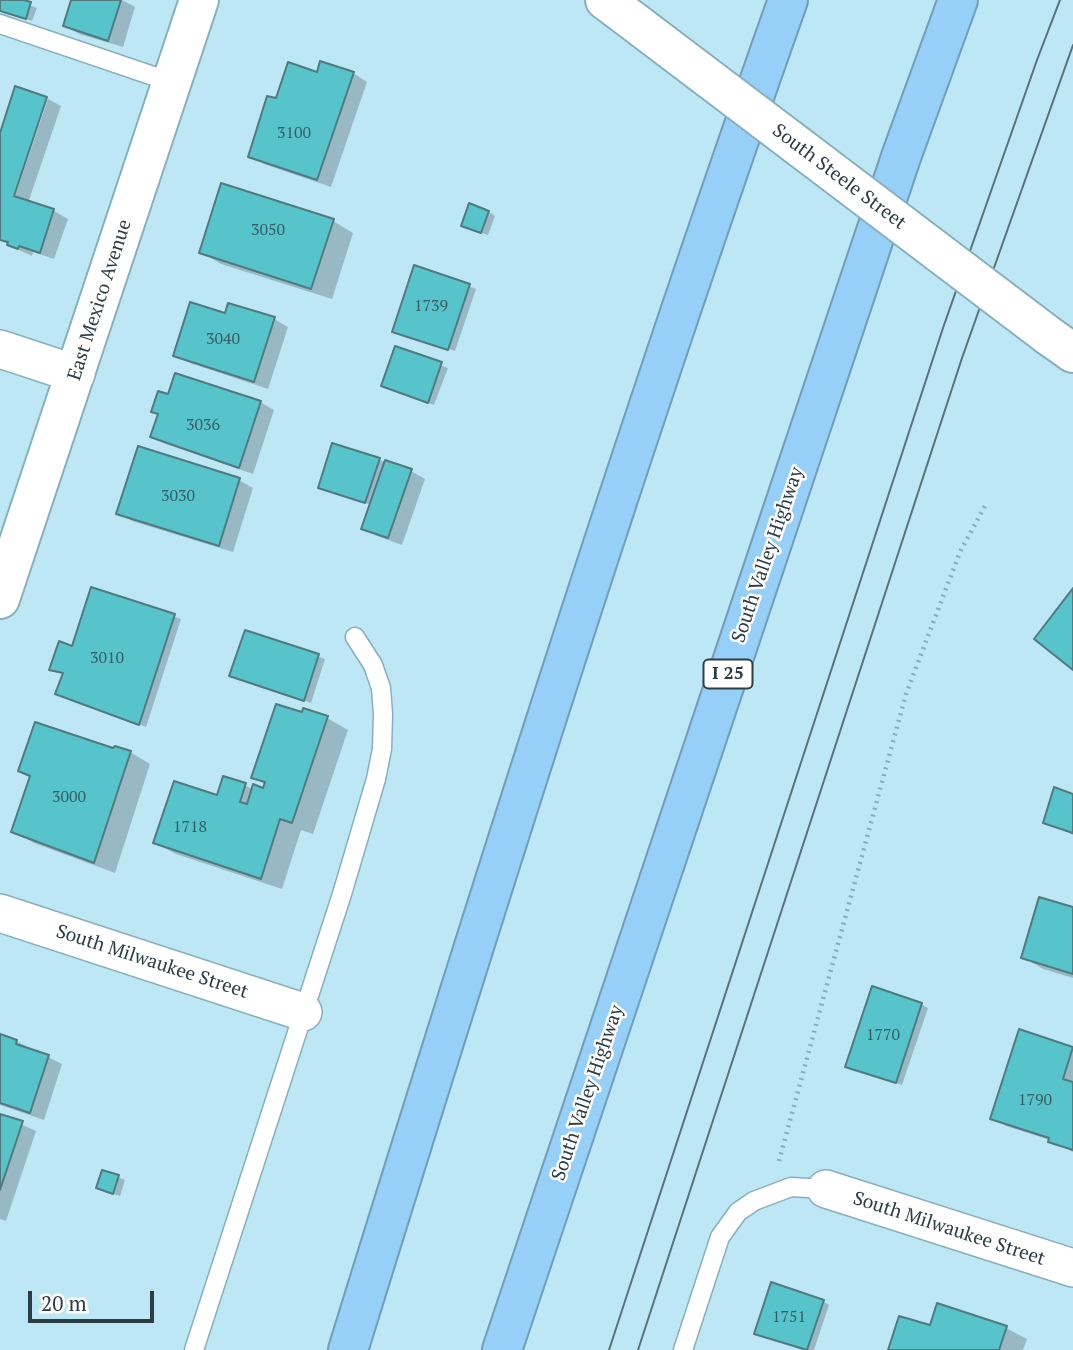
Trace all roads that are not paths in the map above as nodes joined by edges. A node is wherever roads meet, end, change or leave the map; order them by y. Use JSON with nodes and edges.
{"nodes":[{"id":1,"x":199,"y":0,"type":"edge"},
{"id":2,"x":788,"y":0,"type":"edge"},
{"id":3,"x":958,"y":0,"type":"edge"},
{"id":4,"x":619,"y":11,"type":"edge"},
{"id":5,"x":0,"y":24,"type":"edge"},
{"id":6,"x":171,"y":82,"type":"junction"},
{"id":7,"x":1061,"y":344,"type":"edge"},
{"id":8,"x":0,"y":349,"type":"edge"},
{"id":9,"x":75,"y":374,"type":"junction"},
{"id":10,"x":0,"y":599,"type":"edge"},
{"id":11,"x":355,"y":637,"type":"dead end"},
{"id":12,"x":0,"y":913,"type":"edge"},
{"id":13,"x":303,"y":1012,"type":"junction"},
{"id":14,"x":826,"y":1189,"type":"joint"},
{"id":15,"x":376,"y":1258,"type":"junction"},
{"id":16,"x":1073,"y":1268,"type":"edge"},
{"id":17,"x":194,"y":1350,"type":"edge"},
{"id":18,"x":341,"y":1350,"type":"edge"},
{"id":19,"x":348,"y":1350,"type":"edge"},
{"id":20,"x":502,"y":1350,"type":"edge"},
{"id":21,"x":683,"y":1350,"type":"edge"}],
"edges":[{"from":1,"to":6,"type":"street","name":"East Mexico Avenue"},
{"from":2,"to":15,"type":"highway"},
{"from":3,"to":20,"type":"highway","name":"South Valley Highway","number":"I 25"},
{"from":4,"to":7,"type":"street","name":"South Steele Street","bridge":true},
{"from":5,"to":6,"type":"lane"},
{"from":6,"to":9,"type":"street","name":"East Mexico Avenue"},
{"from":8,"to":9,"type":"street"},
{"from":9,"to":10,"type":"street","name":"East Mexico Avenue"},
{"from":11,"to":13,"type":"lane"},
{"from":12,"to":13,"type":"street","name":"South Milwaukee Street"},
{"from":13,"to":17,"type":"lane"},
{"from":14,"to":16,"type":"street","name":"South Milwaukee Street"},
{"from":14,"to":21,"type":"lane"},
{"from":15,"to":18,"type":"highway"},
{"from":15,"to":19,"type":"highway"}]}
